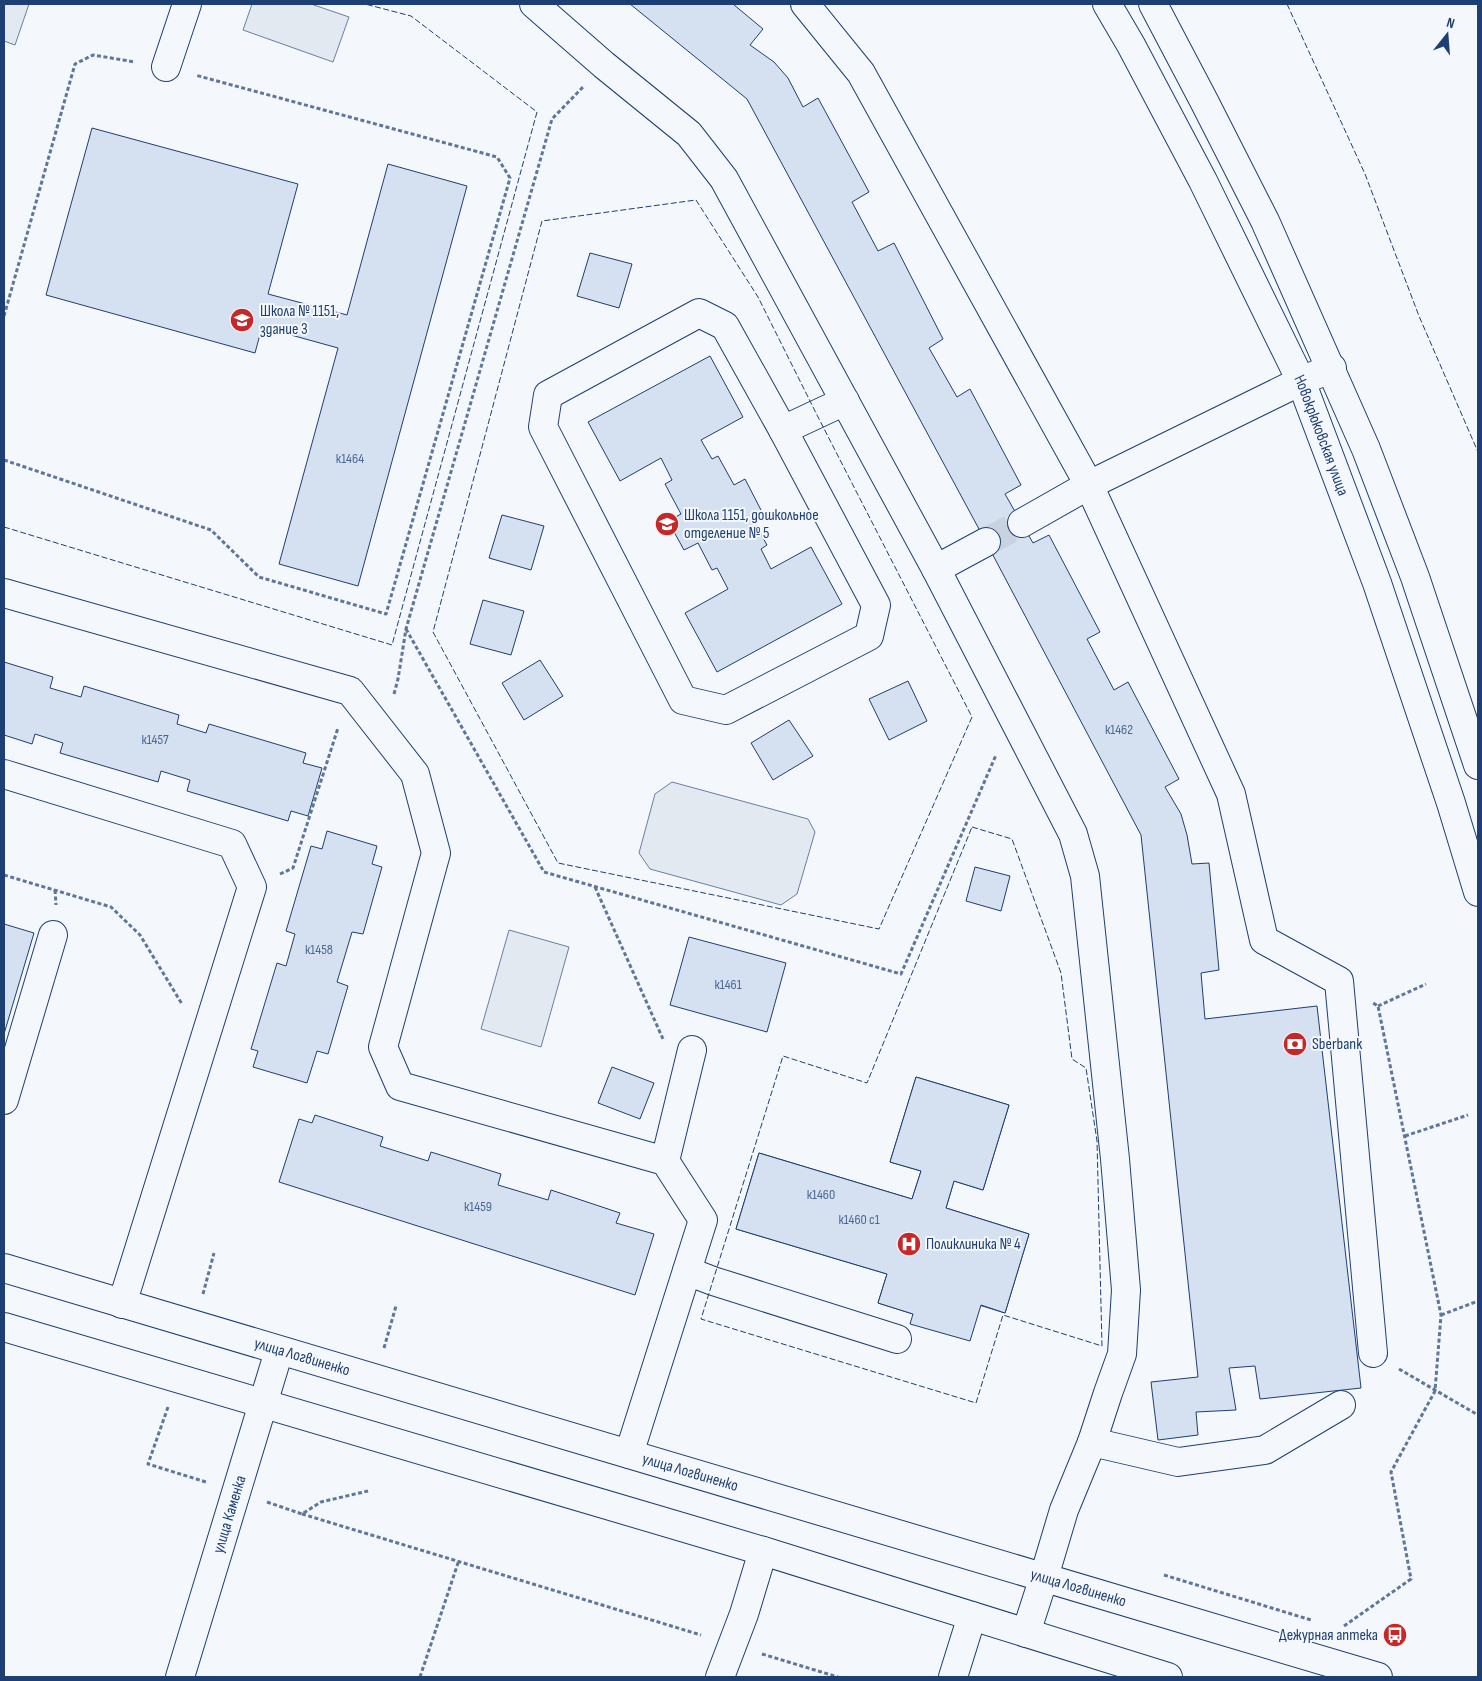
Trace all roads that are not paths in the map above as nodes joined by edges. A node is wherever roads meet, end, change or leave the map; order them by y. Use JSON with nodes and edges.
{"nodes":[{"id":1,"x":186,"y":4,"type":"edge"},
{"id":2,"x":534,"y":4,"type":"edge"},
{"id":3,"x":805,"y":4,"type":"edge"},
{"id":4,"x":1107,"y":4,"type":"edge"},
{"id":5,"x":1153,"y":4,"type":"edge"},
{"id":6,"x":166,"y":67,"type":"road end"},
{"id":7,"x":1332,"y":368,"type":"junction"},
{"id":8,"x":1301,"y":381,"type":"junction"},
{"id":9,"x":845,"y":401,"type":"junction"},
{"id":10,"x":783,"y":430,"type":"junction"},
{"id":11,"x":1089,"y":485,"type":"junction"},
{"id":12,"x":1022,"y":524,"type":"tunnel mouth"},
{"id":13,"x":986,"y":542,"type":"tunnel mouth"},
{"id":14,"x":936,"y":569,"type":"junction"},
{"id":15,"x":4,"y":593,"type":"edge"},
{"id":16,"x":1478,"y":765,"type":"edge"},
{"id":17,"x":4,"y":774,"type":"edge"},
{"id":18,"x":1478,"y":892,"type":"edge"},
{"id":19,"x":53,"y":935,"type":"dead end"},
{"id":20,"x":692,"y":1050,"type":"dead end"},
{"id":21,"x":4,"y":1100,"type":"edge"},
{"id":22,"x":665,"y":1161,"type":"junction"},
{"id":23,"x":4,"y":1268,"type":"edge"},
{"id":24,"x":687,"y":1271,"type":"junction"},
{"id":25,"x":122,"y":1304,"type":"junction"},
{"id":26,"x":4,"y":1327,"type":"edge"},
{"id":27,"x":897,"y":1339,"type":"dead end"},
{"id":28,"x":279,"y":1351,"type":"junction"},
{"id":29,"x":1373,"y":1353,"type":"road end"},
{"id":30,"x":263,"y":1404,"type":"junction"},
{"id":31,"x":1342,"y":1405,"type":"dead end"},
{"id":32,"x":1092,"y":1442,"type":"junction"},
{"id":33,"x":629,"y":1454,"type":"junction"},
{"id":34,"x":763,"y":1551,"type":"junction"},
{"id":35,"x":1044,"y":1577,"type":"junction"},
{"id":36,"x":972,"y":1616,"type":"junction"},
{"id":37,"x":1026,"y":1634,"type":"junction"},
{"id":38,"x":180,"y":1677,"type":"edge"},
{"id":39,"x":720,"y":1677,"type":"edge"},
{"id":40,"x":953,"y":1677,"type":"edge"},
{"id":41,"x":1168,"y":1677,"type":"edge"},
{"id":42,"x":1378,"y":1677,"type":"edge"}],
"edges":[{"from":1,"to":6,"type":"main road"},
{"from":2,"to":9,"type":"main road"},
{"from":3,"to":11,"type":"main road"},
{"from":4,"to":8,"type":"main road","name":"Новокрюковская улица"},
{"from":5,"to":7,"type":"main road","name":"Новокрюковская улица"},
{"from":7,"to":8,"type":"main road"},
{"from":7,"to":16,"type":"main road","name":"Новокрюковская улица"},
{"from":8,"to":11,"type":"main road"},
{"from":8,"to":18,"type":"main road","name":"Новокрюковская улица"},
{"from":9,"to":10,"type":"main road"},
{"from":9,"to":14,"type":"main road"},
{"from":10,"to":10,"type":"main road"},
{"from":11,"to":12,"type":"main road"},
{"from":11,"to":29,"type":"main road"},
{"from":13,"to":14,"type":"main road"},
{"from":14,"to":32,"type":"main road"},
{"from":15,"to":22,"type":"main road"},
{"from":17,"to":25,"type":"main road"},
{"from":19,"to":21,"type":"main road"},
{"from":20,"to":22,"type":"main road"},
{"from":22,"to":24,"type":"main road"},
{"from":23,"to":25,"type":"main road","name":"улица Логвиненко"},
{"from":24,"to":27,"type":"main road"},
{"from":24,"to":33,"type":"main road"},
{"from":25,"to":28,"type":"main road","name":"улица Логвиненко"},
{"from":26,"to":30,"type":"main road"},
{"from":28,"to":30,"type":"main road","name":"улица Каменка"},
{"from":28,"to":33,"type":"main road","name":"улица Логвиненко"},
{"from":30,"to":34,"type":"main road"},
{"from":30,"to":38,"type":"main road","name":"улица Каменка"},
{"from":31,"to":32,"type":"main road"},
{"from":32,"to":35,"type":"main road"},
{"from":33,"to":35,"type":"main road","name":"улица Логвиненко"},
{"from":34,"to":36,"type":"main road"},
{"from":34,"to":39,"type":"main road"},
{"from":35,"to":37,"type":"main road"},
{"from":35,"to":42,"type":"main road","name":"улица Логвиненко"},
{"from":36,"to":37,"type":"main road"},
{"from":36,"to":40,"type":"main road"},
{"from":37,"to":41,"type":"main road"}]}
